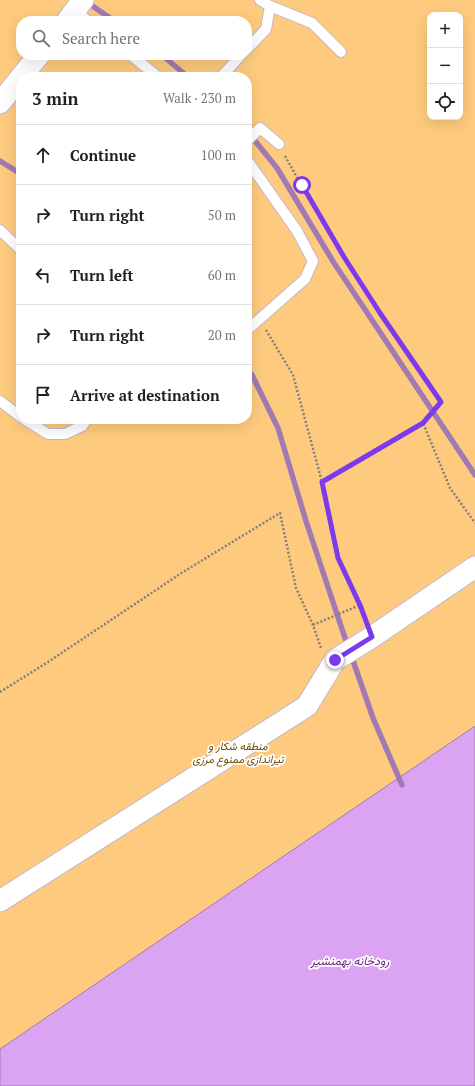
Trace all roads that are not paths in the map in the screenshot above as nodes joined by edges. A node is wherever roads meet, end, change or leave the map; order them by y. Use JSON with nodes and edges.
{"nodes":[{"id":1,"x":260,"y":0,"type":"edge"},
{"id":2,"x":270,"y":6,"type":"junction"},
{"id":3,"x":252,"y":44,"type":"edge"},
{"id":4,"x":341,"y":52,"type":"dead end"},
{"id":5,"x":35,"y":60,"type":"edge"},
{"id":6,"x":137,"y":60,"type":"edge"},
{"id":7,"x":236,"y":60,"type":"edge"},
{"id":8,"x":25,"y":72,"type":"edge"},
{"id":9,"x":152,"y":72,"type":"edge"},
{"id":10,"x":226,"y":72,"type":"edge"},
{"id":11,"x":16,"y":83,"type":"edge"},
{"id":12,"x":0,"y":103,"type":"edge"},
{"id":13,"x":252,"y":136,"type":"edge"},
{"id":14,"x":279,"y":144,"type":"road end"},
{"id":15,"x":252,"y":167,"type":"edge"},
{"id":16,"x":0,"y":230,"type":"edge"},
{"id":17,"x":16,"y":245,"type":"edge"},
{"id":18,"x":252,"y":325,"type":"edge"},
{"id":19,"x":0,"y":401,"type":"edge"},
{"id":20,"x":16,"y":413,"type":"edge"},
{"id":21,"x":32,"y":424,"type":"edge"},
{"id":22,"x":83,"y":424,"type":"edge"},
{"id":23,"x":475,"y":567,"type":"edge"},
{"id":24,"x":0,"y":901,"type":"edge"}],
"edges":[{"from":1,"to":2,"type":"lane"},
{"from":2,"to":3,"type":"lane"},
{"from":2,"to":4,"type":"lane"},
{"from":5,"to":8,"type":"street"},
{"from":6,"to":9,"type":"lane"},
{"from":7,"to":10,"type":"lane"},
{"from":11,"to":12,"type":"street"},
{"from":13,"to":14,"type":"lane"},
{"from":15,"to":18,"type":"lane"},
{"from":16,"to":17,"type":"lane"},
{"from":19,"to":20,"type":"lane"},
{"from":21,"to":22,"type":"lane"},
{"from":23,"to":24,"type":"street"}]}
